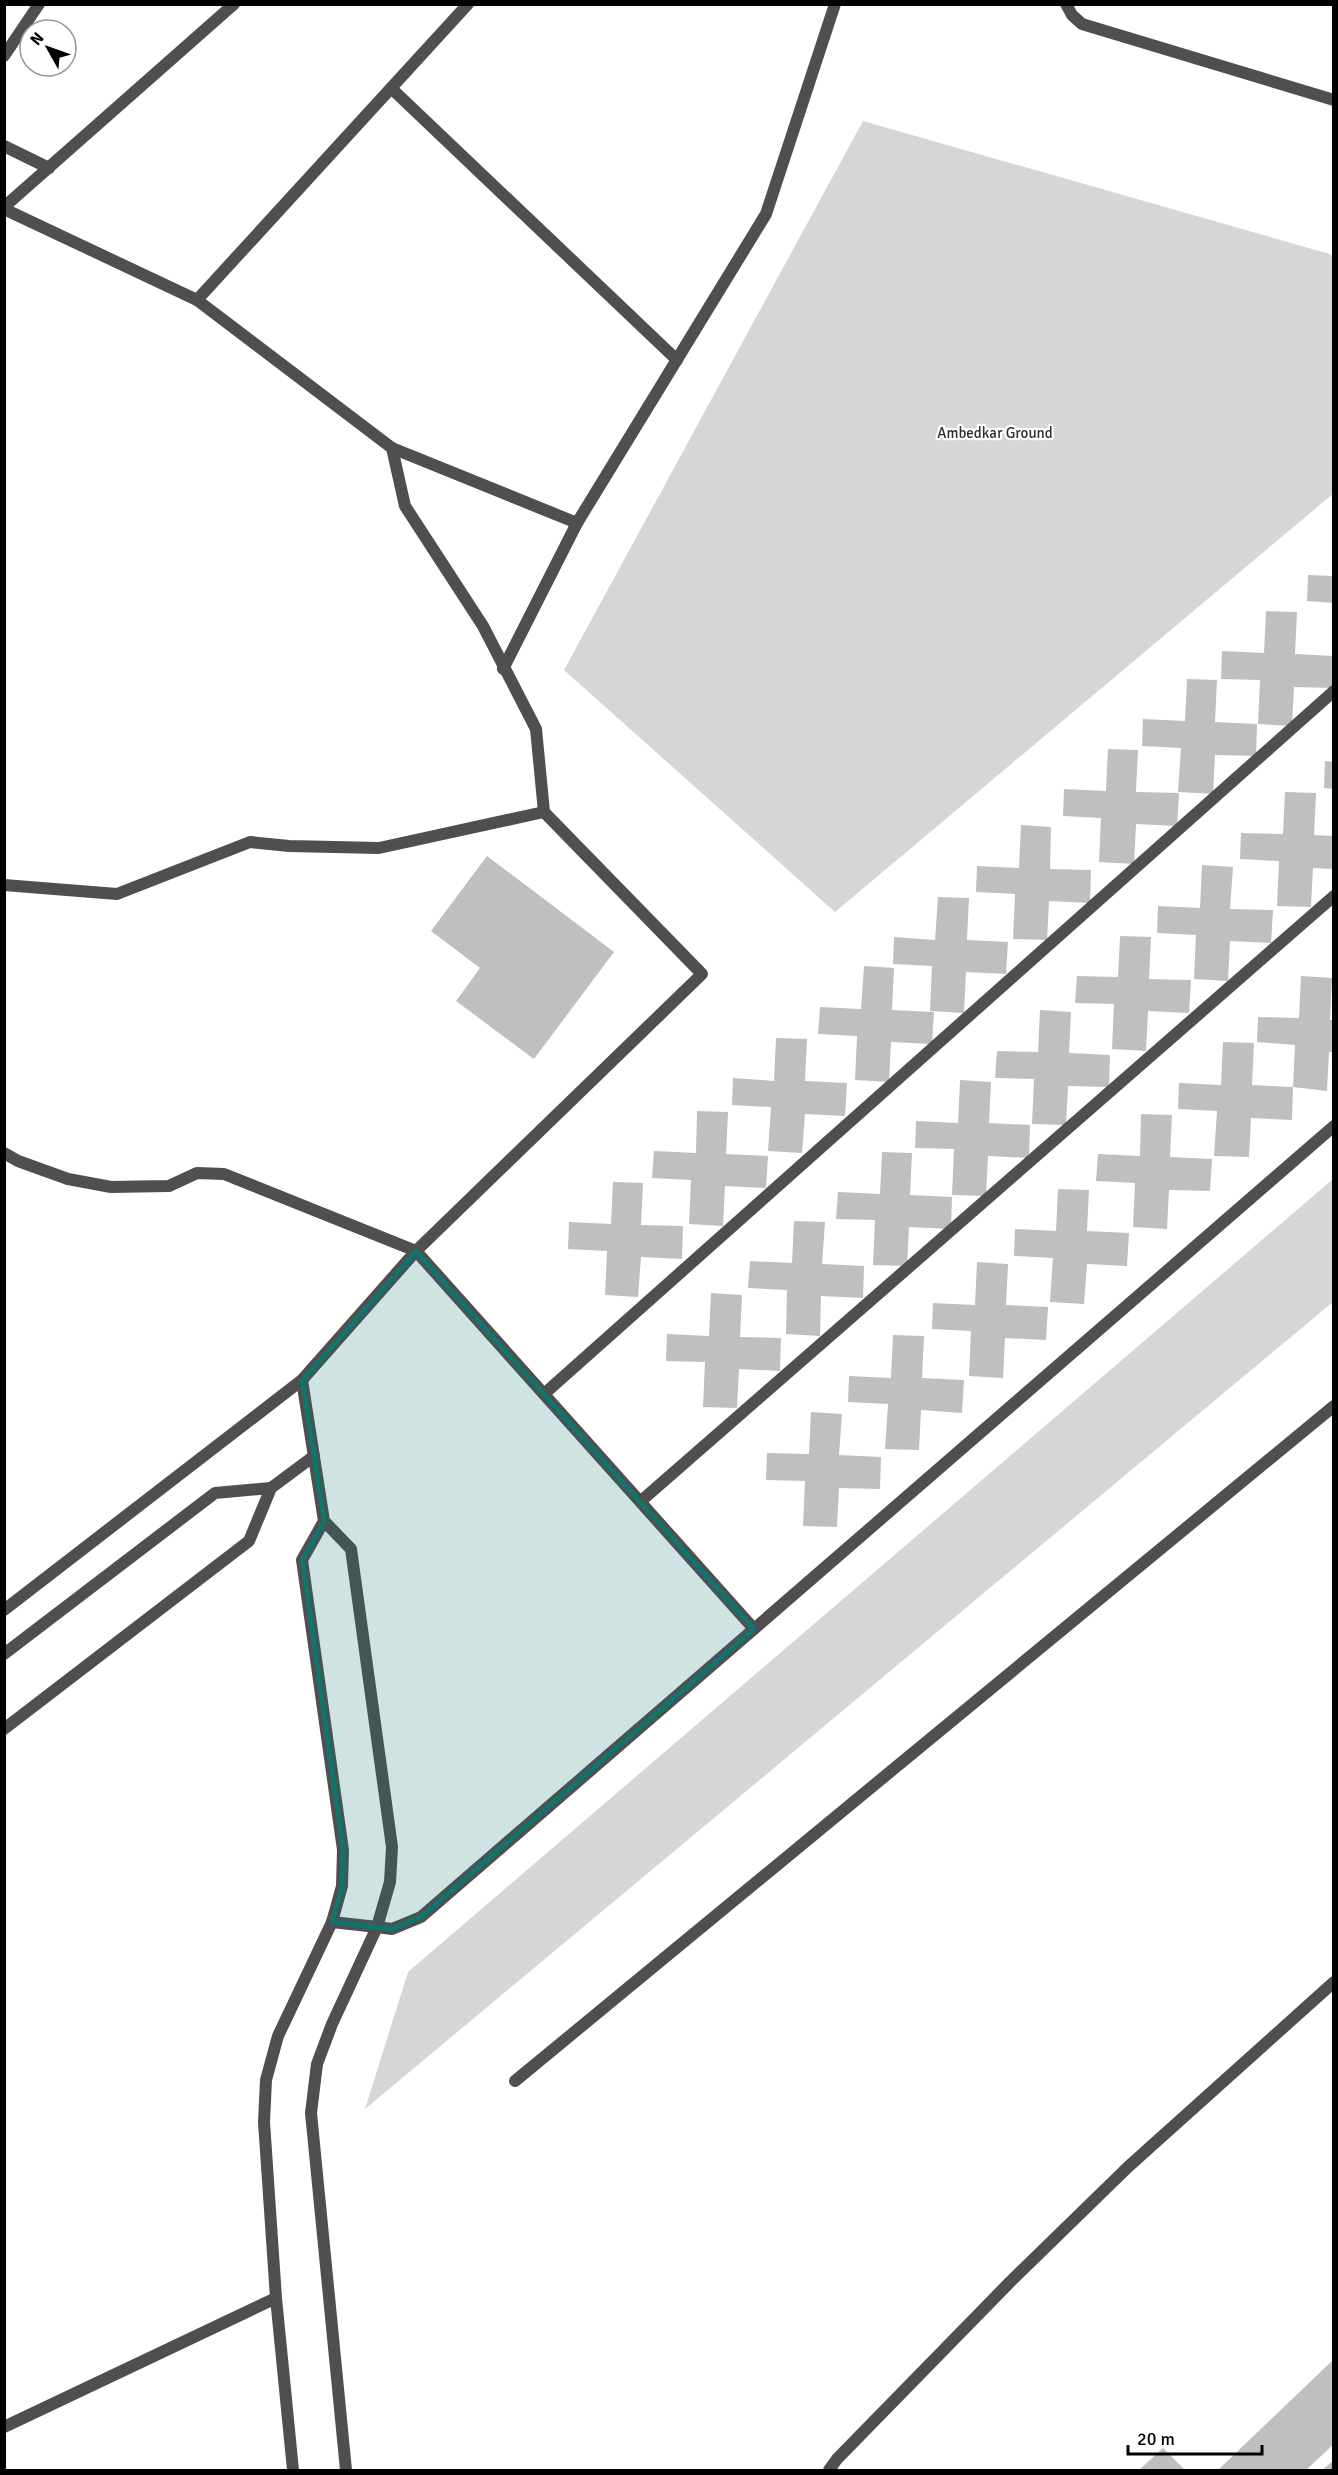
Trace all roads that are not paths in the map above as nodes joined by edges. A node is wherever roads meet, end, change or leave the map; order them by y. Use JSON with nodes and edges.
{"nodes":[{"id":1,"x":39,"y":4,"type":"edge"},
{"id":2,"x":234,"y":4,"type":"edge"},
{"id":3,"x":468,"y":4,"type":"edge"},
{"id":4,"x":835,"y":4,"type":"edge"},
{"id":5,"x":1066,"y":4,"type":"edge"},
{"id":6,"x":4,"y":56,"type":"edge"},
{"id":7,"x":391,"y":88,"type":"junction"},
{"id":8,"x":1334,"y":100,"type":"edge"},
{"id":9,"x":4,"y":146,"type":"edge"},
{"id":10,"x":49,"y":168,"type":"junction"},
{"id":11,"x":4,"y":208,"type":"edge"},
{"id":12,"x":197,"y":300,"type":"junction"},
{"id":13,"x":677,"y":360,"type":"junction"},
{"id":14,"x":392,"y":448,"type":"junction"},
{"id":15,"x":578,"y":523,"type":"junction"},
{"id":16,"x":503,"y":669,"type":"junction"},
{"id":17,"x":1334,"y":691,"type":"edge"},
{"id":18,"x":544,"y":812,"type":"junction"},
{"id":19,"x":4,"y":885,"type":"edge"},
{"id":20,"x":1334,"y":896,"type":"edge"},
{"id":21,"x":1334,"y":1126,"type":"edge"},
{"id":22,"x":4,"y":1153,"type":"edge"},
{"id":23,"x":416,"y":1251,"type":"junction"},
{"id":24,"x":302,"y":1380,"type":"junction"},
{"id":25,"x":544,"y":1394,"type":"junction"},
{"id":26,"x":1334,"y":1406,"type":"edge"},
{"id":27,"x":314,"y":1456,"type":"junction"},
{"id":28,"x":271,"y":1488,"type":"junction"},
{"id":29,"x":641,"y":1501,"type":"junction"},
{"id":30,"x":324,"y":1521,"type":"junction"},
{"id":31,"x":4,"y":1610,"type":"edge"},
{"id":32,"x":754,"y":1629,"type":"junction"},
{"id":33,"x":4,"y":1654,"type":"edge"},
{"id":34,"x":4,"y":1729,"type":"edge"},
{"id":35,"x":332,"y":1922,"type":"junction"},
{"id":36,"x":377,"y":1927,"type":"junction"},
{"id":37,"x":1334,"y":1982,"type":"edge"},
{"id":38,"x":514,"y":2081,"type":"dead end"},
{"id":39,"x":276,"y":2298,"type":"junction"},
{"id":40,"x":4,"y":2427,"type":"edge"},
{"id":41,"x":293,"y":2470,"type":"edge"},
{"id":42,"x":346,"y":2470,"type":"edge"},
{"id":43,"x":829,"y":2470,"type":"edge"}],
"edges":[{"from":1,"to":6,"type":"street"},
{"from":2,"to":10,"type":"street"},
{"from":3,"to":7,"type":"street"},
{"from":4,"to":13,"type":"street"},
{"from":5,"to":8,"type":"street"},
{"from":7,"to":12,"type":"street"},
{"from":7,"to":13,"type":"street"},
{"from":9,"to":10,"type":"street"},
{"from":10,"to":11,"type":"street"},
{"from":11,"to":12,"type":"street"},
{"from":12,"to":14,"type":"street"},
{"from":13,"to":15,"type":"street"},
{"from":14,"to":15,"type":"street"},
{"from":14,"to":16,"type":"street"},
{"from":15,"to":16,"type":"street"},
{"from":16,"to":18,"type":"street"},
{"from":17,"to":25,"type":"street"},
{"from":18,"to":19,"type":"street"},
{"from":18,"to":23,"type":"street"},
{"from":20,"to":29,"type":"street"},
{"from":21,"to":32,"type":"street"},
{"from":22,"to":23,"type":"street"},
{"from":23,"to":24,"type":"street"},
{"from":23,"to":25,"type":"street"},
{"from":24,"to":27,"type":"street"},
{"from":24,"to":31,"type":"street"},
{"from":25,"to":29,"type":"street"},
{"from":26,"to":38,"type":"street"},
{"from":27,"to":28,"type":"street"},
{"from":27,"to":30,"type":"street"},
{"from":28,"to":33,"type":"street"},
{"from":28,"to":34,"type":"street"},
{"from":29,"to":32,"type":"street"},
{"from":30,"to":35,"type":"street"},
{"from":30,"to":36,"type":"street"},
{"from":32,"to":36,"type":"street"},
{"from":35,"to":36,"type":"street"},
{"from":35,"to":39,"type":"street"},
{"from":36,"to":42,"type":"street"},
{"from":37,"to":43,"type":"street"},
{"from":39,"to":40,"type":"street"},
{"from":39,"to":41,"type":"street"}]}
